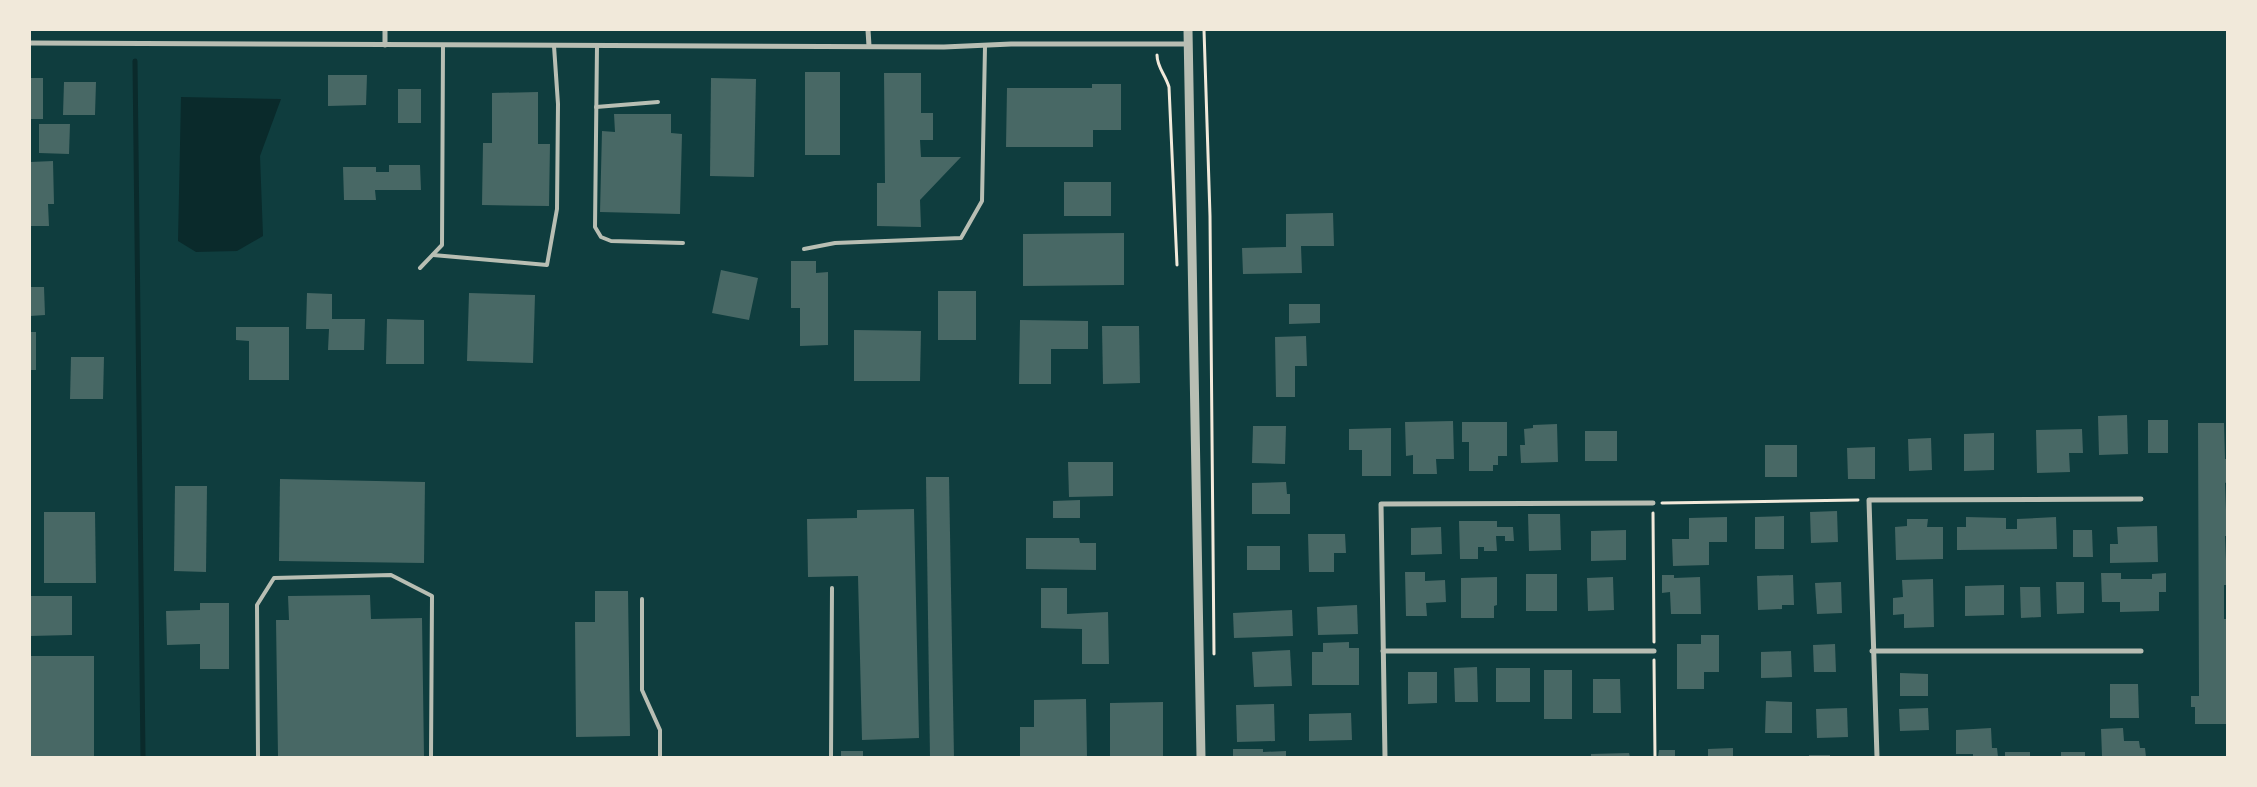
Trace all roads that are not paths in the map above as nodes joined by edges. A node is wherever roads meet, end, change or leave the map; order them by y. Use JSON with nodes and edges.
{"nodes":[{"id":1,"x":385,"y":30,"type":"edge"},
{"id":2,"x":868,"y":30,"type":"edge"},
{"id":3,"x":1188,"y":30,"type":"edge"},
{"id":4,"x":30,"y":43,"type":"edge"},
{"id":5,"x":1188,"y":44,"type":"junction"},
{"id":6,"x":385,"y":46,"type":"junction"},
{"id":7,"x":443,"y":46,"type":"junction"},
{"id":8,"x":554,"y":46,"type":"junction"},
{"id":9,"x":596,"y":46,"type":"junction"},
{"id":10,"x":868,"y":46,"type":"junction"},
{"id":11,"x":985,"y":47,"type":"junction"},
{"id":12,"x":658,"y":102,"type":"dead end"},
{"id":13,"x":596,"y":107,"type":"junction"},
{"id":14,"x":683,"y":243,"type":"dead end"},
{"id":15,"x":804,"y":249,"type":"dead end"},
{"id":16,"x":433,"y":255,"type":"junction"},
{"id":17,"x":420,"y":268,"type":"dead end"},
{"id":18,"x":2142,"y":499,"type":"dead end"},
{"id":19,"x":1653,"y":503,"type":"road end"},
{"id":20,"x":832,"y":588,"type":"dead end"},
{"id":21,"x":642,"y":599,"type":"dead end"},
{"id":22,"x":1383,"y":651,"type":"junction"},
{"id":23,"x":1654,"y":651,"type":"road end"},
{"id":24,"x":1872,"y":651,"type":"junction"},
{"id":25,"x":2141,"y":651,"type":"dead end"},
{"id":26,"x":258,"y":757,"type":"edge"},
{"id":27,"x":431,"y":757,"type":"edge"},
{"id":28,"x":660,"y":757,"type":"edge"},
{"id":29,"x":831,"y":757,"type":"edge"},
{"id":30,"x":1201,"y":757,"type":"edge"},
{"id":31,"x":1385,"y":757,"type":"edge"},
{"id":32,"x":1877,"y":757,"type":"edge"}],
"edges":[{"from":1,"to":6,"type":"street"},
{"from":2,"to":10,"type":"street"},
{"from":3,"to":5,"type":"street"},
{"from":4,"to":6,"type":"street"},
{"from":5,"to":11,"type":"street"},
{"from":5,"to":30,"type":"street"},
{"from":6,"to":7,"type":"street"},
{"from":7,"to":8,"type":"street"},
{"from":7,"to":16,"type":"lane"},
{"from":8,"to":9,"type":"street"},
{"from":8,"to":16,"type":"lane"},
{"from":9,"to":10,"type":"street"},
{"from":9,"to":13,"type":"lane"},
{"from":10,"to":11,"type":"street"},
{"from":11,"to":15,"type":"lane"},
{"from":12,"to":13,"type":"lane"},
{"from":13,"to":14,"type":"lane"},
{"from":16,"to":17,"type":"lane"},
{"from":18,"to":24,"type":"street"},
{"from":19,"to":22,"type":"street"},
{"from":20,"to":29,"type":"lane"},
{"from":21,"to":28,"type":"lane"},
{"from":22,"to":23,"type":"street"},
{"from":22,"to":31,"type":"street"},
{"from":24,"to":25,"type":"street"},
{"from":24,"to":32,"type":"street"},
{"from":26,"to":27,"type":"lane"}]}
